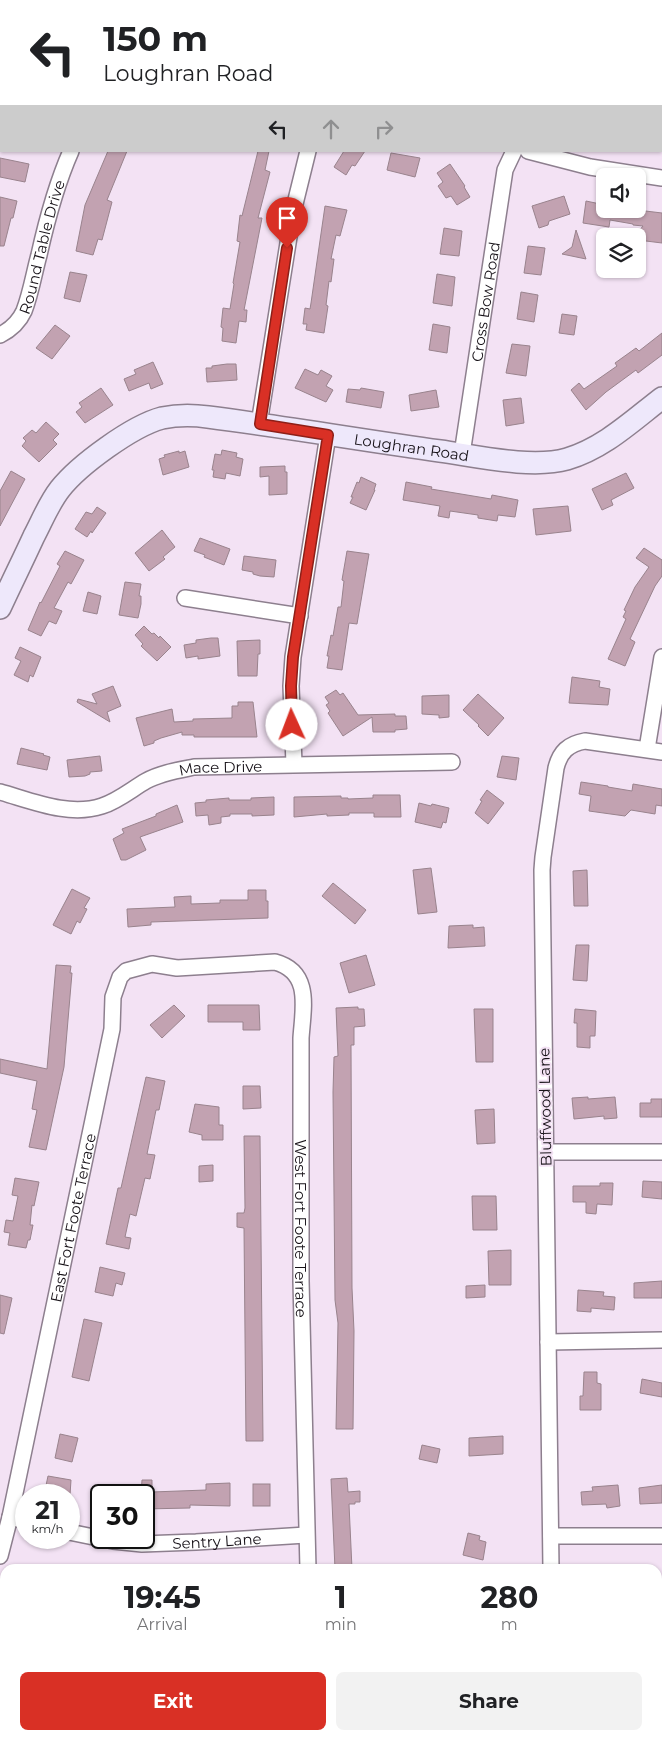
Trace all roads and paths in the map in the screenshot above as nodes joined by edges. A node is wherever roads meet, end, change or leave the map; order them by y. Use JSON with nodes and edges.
{"nodes":[{"id":1,"x":71,"y":152,"type":"edge"},
{"id":2,"x":308,"y":152,"type":"edge"},
{"id":3,"x":514,"y":152,"type":"edge"},
{"id":4,"x":532,"y":152,"type":"edge"},
{"id":5,"x":662,"y":178,"type":"edge"},
{"id":6,"x":0,"y":335,"type":"edge"},
{"id":7,"x":662,"y":398,"type":"edge"},
{"id":8,"x":260,"y":424,"type":"junction"},
{"id":9,"x":328,"y":435,"type":"junction"},
{"id":10,"x":462,"y":454,"type":"junction"},
{"id":11,"x":185,"y":598,"type":"dead end"},
{"id":12,"x":0,"y":608,"type":"edge"},
{"id":13,"x":300,"y":616,"type":"junction"},
{"id":14,"x":662,"y":657,"type":"edge"},
{"id":15,"x":655,"y":751,"type":"edge"},
{"id":16,"x":452,"y":762,"type":"dead end"},
{"id":17,"x":294,"y":764,"type":"junction"},
{"id":18,"x":0,"y":792,"type":"edge"},
{"id":19,"x":217,"y":967,"type":"joint"},
{"id":20,"x":546,"y":1152,"type":"junction"},
{"id":21,"x":662,"y":1152,"type":"edge"},
{"id":22,"x":662,"y":1340,"type":"edge"},
{"id":23,"x":548,"y":1342,"type":"junction"},
{"id":24,"x":10,"y":1517,"type":"junction"},
{"id":25,"x":15,"y":1518,"type":"edge"},
{"id":26,"x":80,"y":1534,"type":"edge"},
{"id":27,"x":306,"y":1535,"type":"junction"},
{"id":28,"x":550,"y":1536,"type":"junction"},
{"id":29,"x":662,"y":1536,"type":"edge"},
{"id":30,"x":0,"y":1556,"type":"edge"},
{"id":31,"x":308,"y":1564,"type":"edge"},
{"id":32,"x":551,"y":1564,"type":"edge"}],
"edges":[{"from":1,"to":6,"type":"street","name":"Round Table Drive"},
{"from":2,"to":8,"type":"street"},
{"from":3,"to":10,"type":"street","name":"Cross Bow Road"},
{"from":4,"to":5,"type":"street"},
{"from":7,"to":10,"type":"street","name":"Loughran Road"},
{"from":8,"to":9,"type":"street","name":"Loughran Road"},
{"from":8,"to":12,"type":"street","name":"Loughran Road"},
{"from":9,"to":10,"type":"street","name":"Loughran Road"},
{"from":9,"to":13,"type":"street"},
{"from":11,"to":13,"type":"street"},
{"from":13,"to":17,"type":"street"},
{"from":14,"to":15,"type":"street"},
{"from":15,"to":20,"type":"street","name":"Bluffwood Lane"},
{"from":16,"to":17,"type":"street","name":"Mace Drive"},
{"from":17,"to":18,"type":"street","name":"Mace Drive"},
{"from":19,"to":24,"type":"street","name":"East Fort Foote Terrace"},
{"from":19,"to":27,"type":"street","name":"West Fort Foote Terrace"},
{"from":20,"to":21,"type":"street"},
{"from":20,"to":23,"type":"street","name":"Bluffwood Lane"},
{"from":22,"to":23,"type":"street"},
{"from":23,"to":28,"type":"street","name":"Bluffwood Lane"},
{"from":24,"to":25,"type":"street"},
{"from":24,"to":30,"type":"street","name":"East Fort Foote Terrace"},
{"from":26,"to":27,"type":"street","name":"Sentry Lane"},
{"from":27,"to":31,"type":"street","name":"West Fort Foote Terrace"},
{"from":28,"to":29,"type":"street"},
{"from":28,"to":32,"type":"street","name":"Bluffwood Lane"}]}
